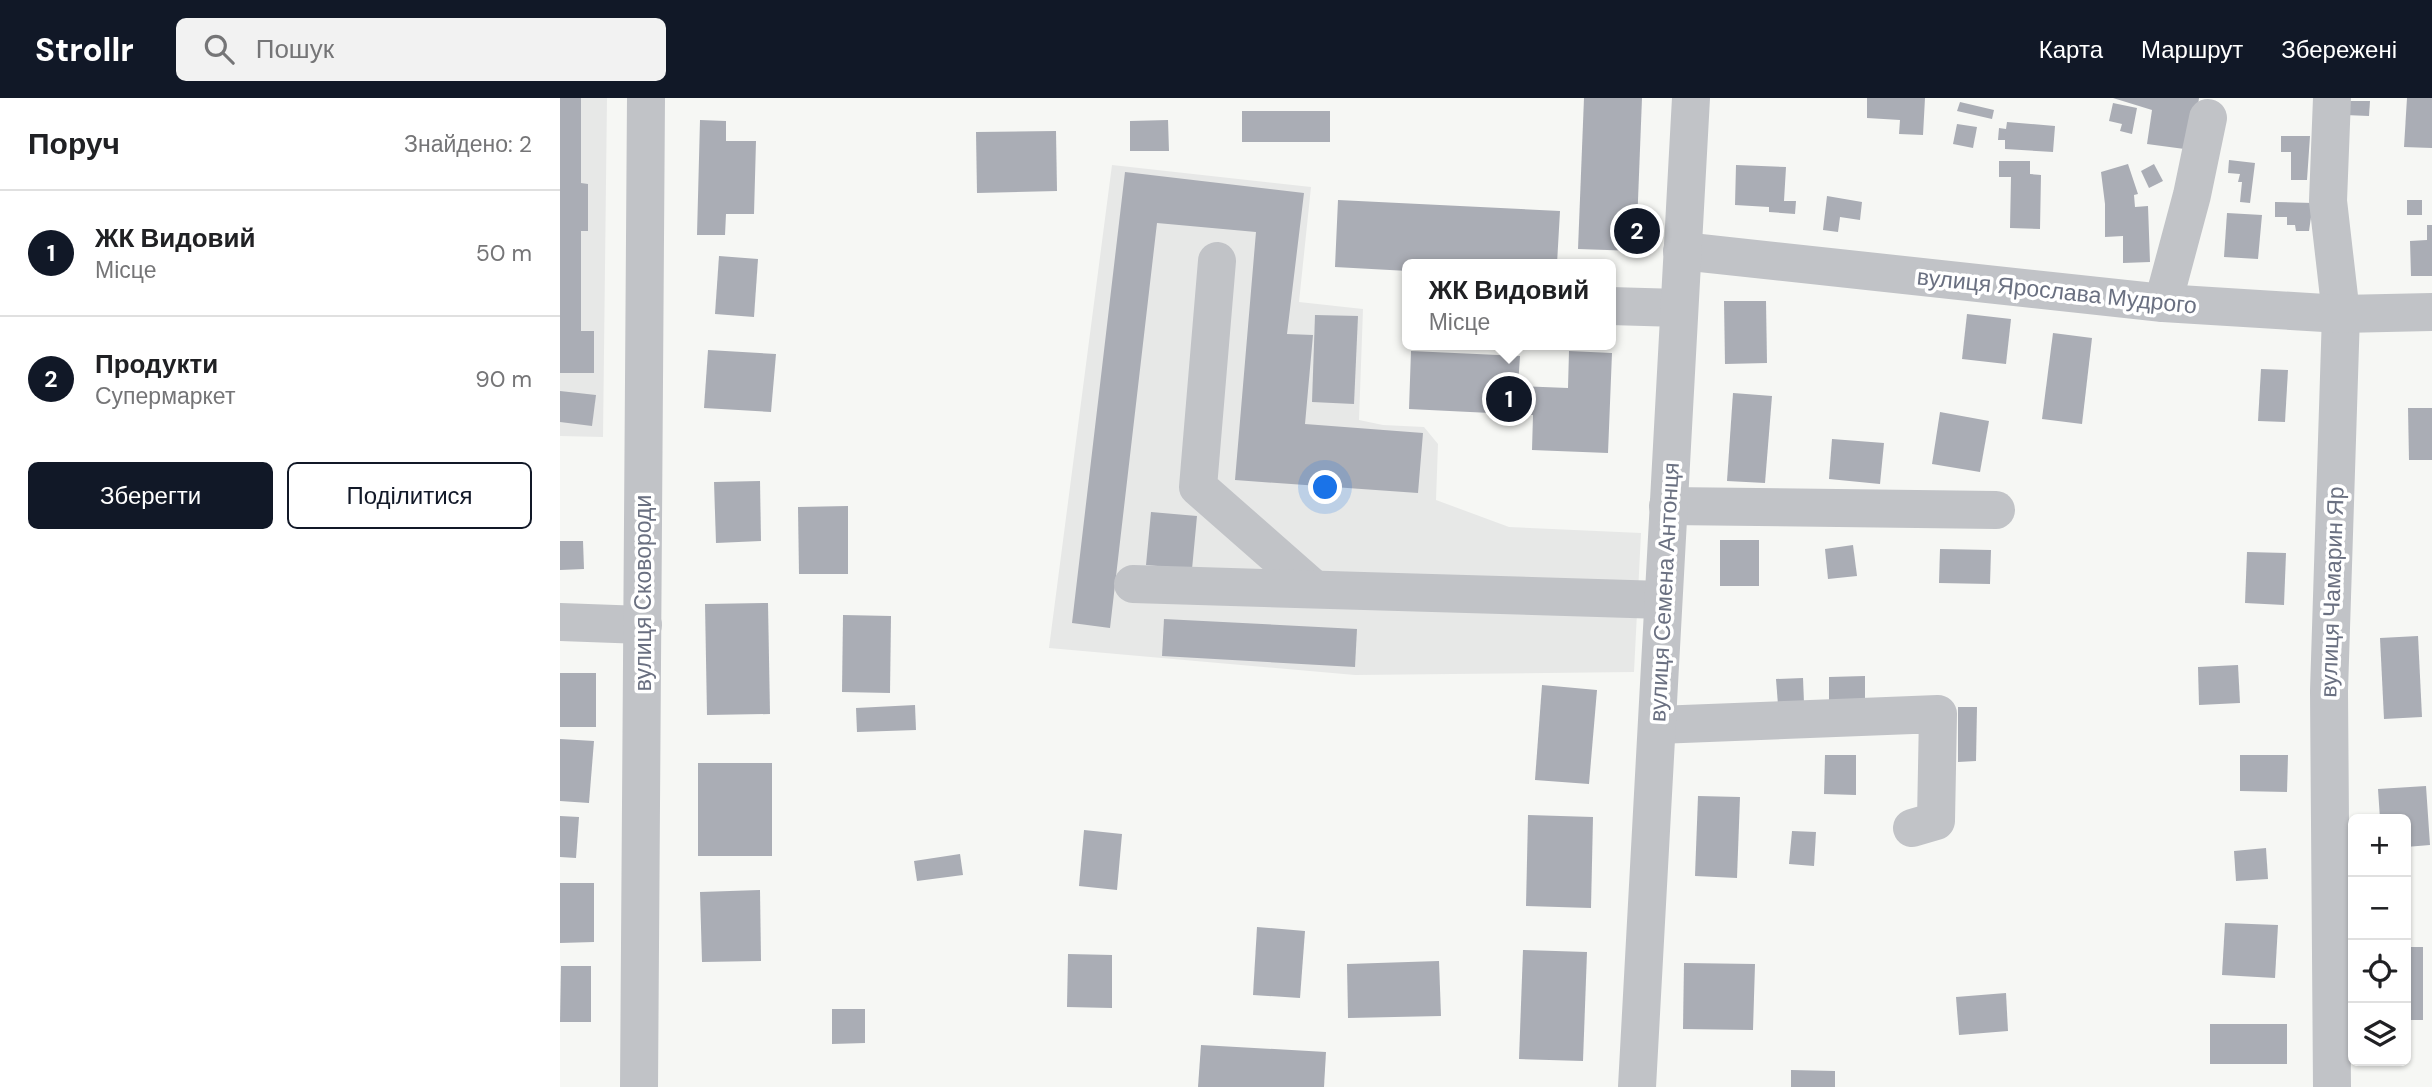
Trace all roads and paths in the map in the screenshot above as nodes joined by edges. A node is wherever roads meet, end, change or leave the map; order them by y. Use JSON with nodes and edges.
{"nodes":[{"id":1,"x":646,"y":98,"type":"edge"},
{"id":2,"x":1691,"y":98,"type":"edge"},
{"id":3,"x":2332,"y":98,"type":"edge"},
{"id":4,"x":2208,"y":118,"type":"dead end"},
{"id":5,"x":1682,"y":251,"type":"junction"},
{"id":6,"x":1217,"y":261,"type":"dead end"},
{"id":7,"x":2162,"y":303,"type":"junction"},
{"id":8,"x":1616,"y":306,"type":"edge"},
{"id":9,"x":1679,"y":308,"type":"junction"},
{"id":10,"x":2432,"y":313,"type":"edge"},
{"id":11,"x":2341,"y":314,"type":"junction"},
{"id":12,"x":1668,"y":506,"type":"junction"},
{"id":13,"x":1996,"y":510,"type":"dead end"},
{"id":14,"x":1133,"y":584,"type":"dead end"},
{"id":15,"x":1314,"y":589,"type":"junction"},
{"id":16,"x":1663,"y":600,"type":"junction"},
{"id":17,"x":560,"y":622,"type":"edge"},
{"id":18,"x":643,"y":625,"type":"junction"},
{"id":19,"x":1657,"y":725,"type":"junction"},
{"id":20,"x":1912,"y":828,"type":"dead end"},
{"id":21,"x":639,"y":1087,"type":"edge"},
{"id":22,"x":1637,"y":1087,"type":"edge"},
{"id":23,"x":2332,"y":1087,"type":"edge"}],
"edges":[{"from":1,"to":18,"type":"street","name":"вулиця Сковороди"},
{"from":2,"to":5,"type":"street","name":"вулиця Семена Антонця"},
{"from":3,"to":11,"type":"street","name":"вулиця Чамарин Яр"},
{"from":4,"to":7,"type":"street"},
{"from":5,"to":7,"type":"street","name":"вулиця Ярослава Мудрого"},
{"from":5,"to":9,"type":"street","name":"вулиця Семена Антонця"},
{"from":6,"to":15,"type":"street"},
{"from":7,"to":11,"type":"street","name":"вулиця Ярослава Мудрого"},
{"from":8,"to":9,"type":"street"},
{"from":9,"to":12,"type":"street","name":"вулиця Семена Антонця"},
{"from":10,"to":11,"type":"street","name":"вулиця Ярослава Мудрого"},
{"from":11,"to":23,"type":"street","name":"вулиця Чамарин Яр"},
{"from":12,"to":13,"type":"street"},
{"from":12,"to":16,"type":"street","name":"вулиця Семена Антонця"},
{"from":14,"to":15,"type":"street"},
{"from":15,"to":16,"type":"street"},
{"from":16,"to":19,"type":"street","name":"вулиця Семена Антонця"},
{"from":17,"to":18,"type":"street"},
{"from":18,"to":21,"type":"street","name":"вулиця Сковороди"},
{"from":19,"to":20,"type":"street"},
{"from":19,"to":22,"type":"street","name":"вулиця Семена Антонця"}]}
